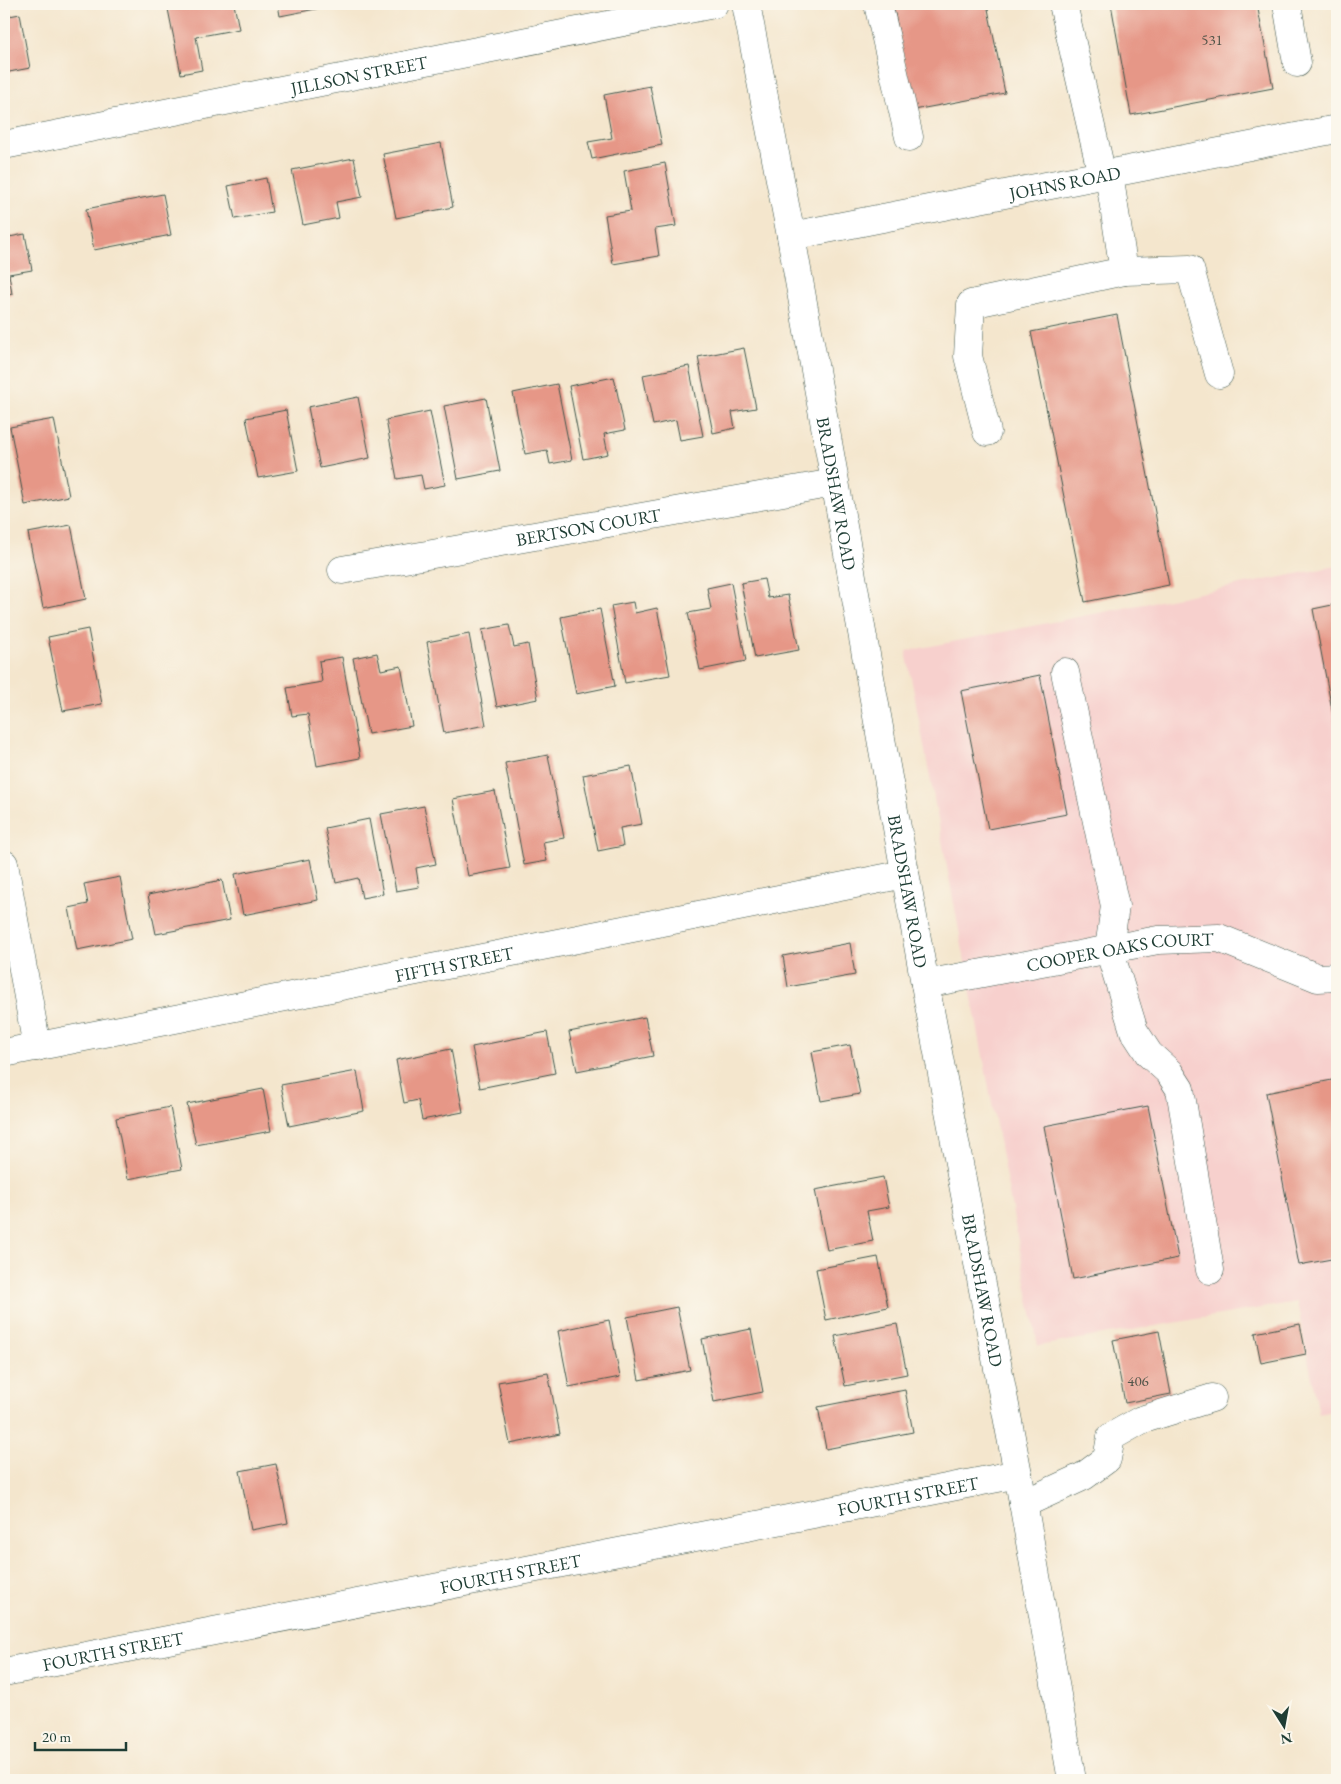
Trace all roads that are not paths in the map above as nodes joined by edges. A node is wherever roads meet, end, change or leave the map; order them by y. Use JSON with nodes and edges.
{"nodes":[{"id":1,"x":714,"y":4,"type":"edge"},
{"id":2,"x":746,"y":4,"type":"edge"},
{"id":3,"x":878,"y":4,"type":"edge"},
{"id":4,"x":1062,"y":4,"type":"edge"},
{"id":5,"x":1287,"y":4,"type":"edge"},
{"id":6,"x":1297,"y":63,"type":"dead end"},
{"id":7,"x":1337,"y":129,"type":"edge"},
{"id":8,"x":909,"y":137,"type":"dead end"},
{"id":9,"x":4,"y":145,"type":"edge"},
{"id":10,"x":1105,"y":174,"type":"junction"},
{"id":11,"x":791,"y":236,"type":"junction"},
{"id":12,"x":1124,"y":271,"type":"junction"},
{"id":13,"x":1219,"y":374,"type":"dead end"},
{"id":14,"x":986,"y":432,"type":"dead end"},
{"id":15,"x":834,"y":483,"type":"junction"},
{"id":16,"x":342,"y":570,"type":"dead end"},
{"id":17,"x":1066,"y":672,"type":"dead end"},
{"id":18,"x":4,"y":864,"type":"edge"},
{"id":19,"x":905,"y":874,"type":"junction"},
{"id":20,"x":1108,"y":949,"type":"junction"},
{"id":21,"x":1337,"y":977,"type":"edge"},
{"id":22,"x":925,"y":984,"type":"junction"},
{"id":23,"x":37,"y":1047,"type":"junction"},
{"id":24,"x":4,"y":1053,"type":"edge"},
{"id":25,"x":1210,"y":1270,"type":"dead end"},
{"id":26,"x":1212,"y":1398,"type":"dead end"},
{"id":27,"x":1018,"y":1474,"type":"junction"},
{"id":28,"x":1023,"y":1504,"type":"junction"},
{"id":29,"x":4,"y":1672,"type":"edge"},
{"id":30,"x":1072,"y":1780,"type":"edge"}],
"edges":[{"from":1,"to":9,"type":"street","name":"JILLSON STREET"},
{"from":2,"to":11,"type":"street","name":"BRADSHAW ROAD"},
{"from":3,"to":8,"type":"street"},
{"from":4,"to":10,"type":"street"},
{"from":5,"to":6,"type":"street"},
{"from":7,"to":10,"type":"street","name":"JOHNS ROAD"},
{"from":10,"to":11,"type":"street","name":"JOHNS ROAD"},
{"from":10,"to":12,"type":"street"},
{"from":11,"to":15,"type":"street","name":"BRADSHAW ROAD"},
{"from":12,"to":13,"type":"street"},
{"from":12,"to":14,"type":"street"},
{"from":15,"to":16,"type":"street","name":"BERTSON COURT"},
{"from":15,"to":19,"type":"street","name":"BRADSHAW ROAD"},
{"from":17,"to":20,"type":"street"},
{"from":18,"to":23,"type":"street"},
{"from":19,"to":22,"type":"street","name":"BRADSHAW ROAD"},
{"from":19,"to":23,"type":"street","name":"FIFTH STREET"},
{"from":20,"to":21,"type":"street","name":"COOPER OAKS COURT"},
{"from":20,"to":22,"type":"street","name":"COOPER OAKS COURT"},
{"from":20,"to":25,"type":"street"},
{"from":22,"to":27,"type":"street","name":"BRADSHAW ROAD"},
{"from":23,"to":24,"type":"street","name":"FIFTH STREET"},
{"from":26,"to":28,"type":"street"},
{"from":27,"to":28,"type":"street","name":"BRADSHAW ROAD"},
{"from":27,"to":29,"type":"street","name":"FOURTH STREET"},
{"from":28,"to":30,"type":"street","name":"BRADSHAW ROAD"}]}
